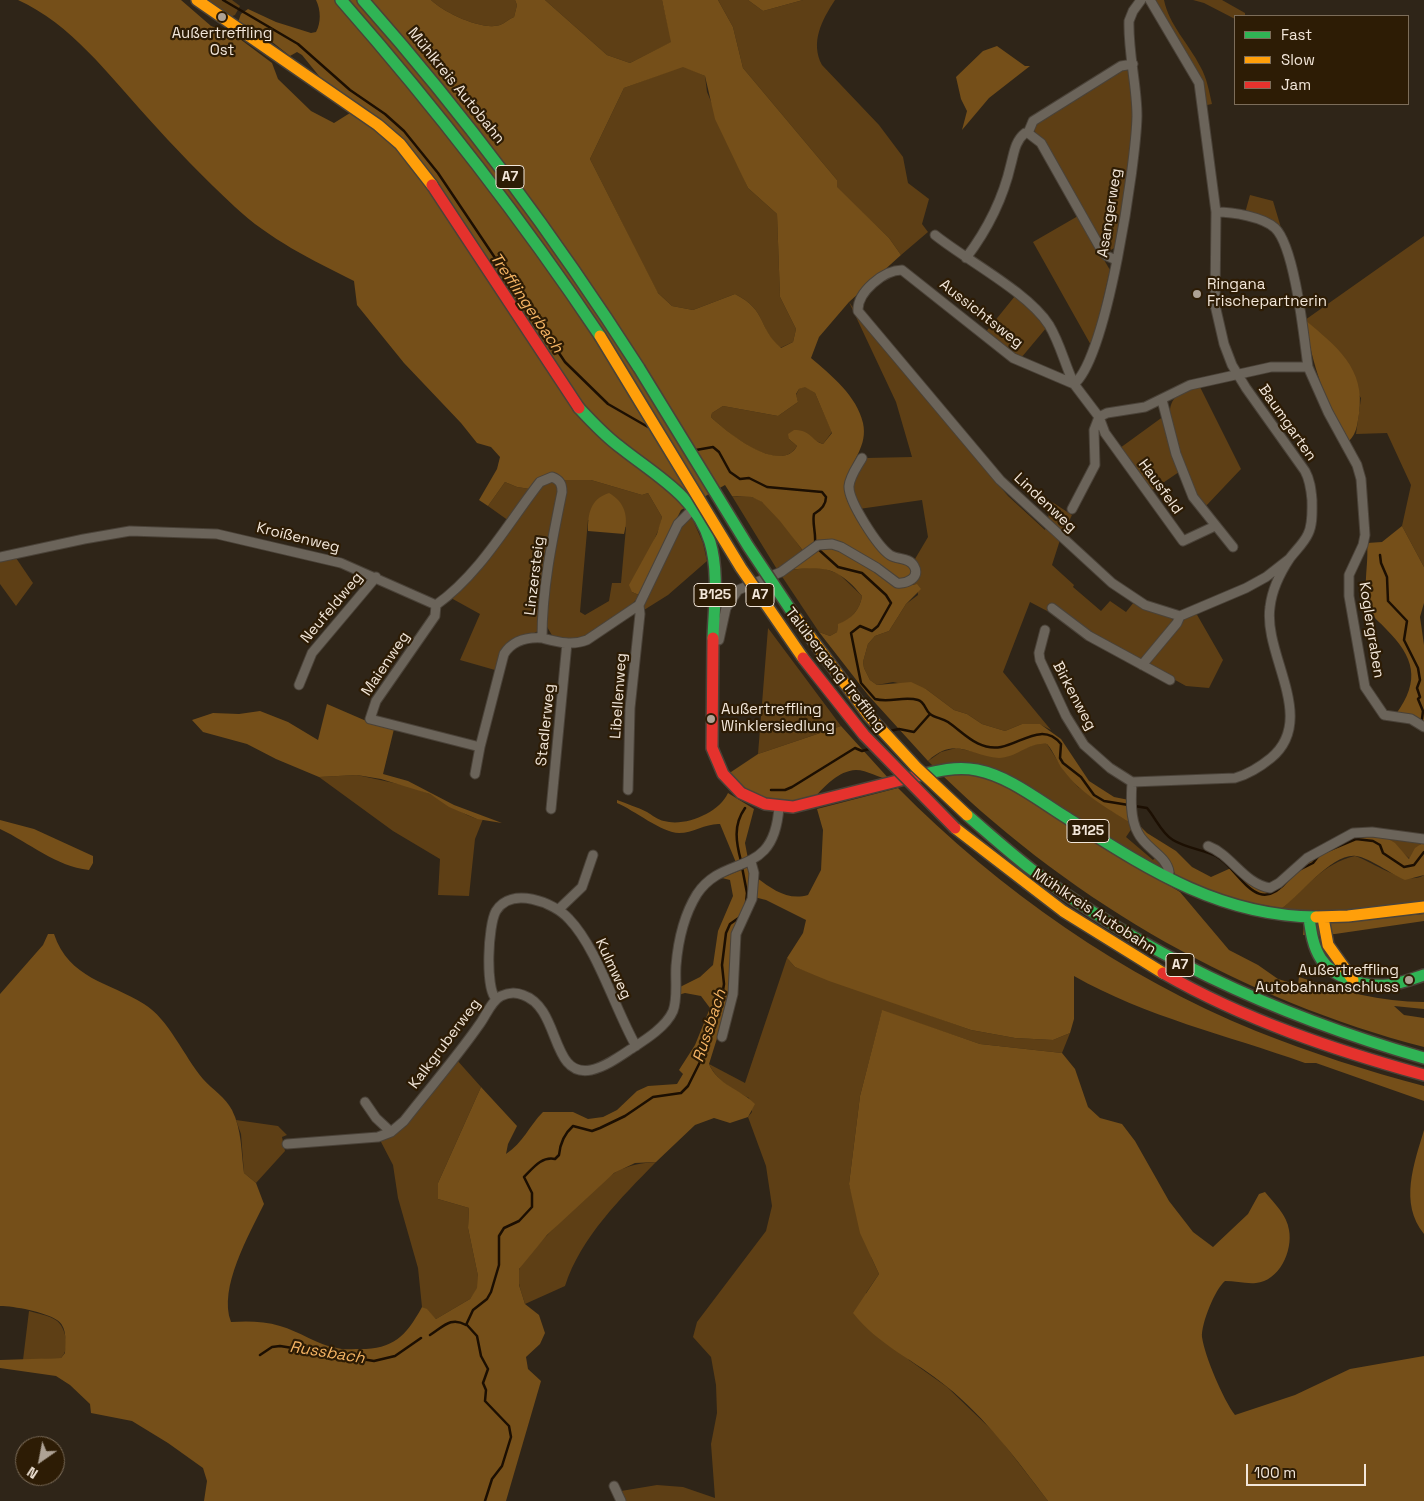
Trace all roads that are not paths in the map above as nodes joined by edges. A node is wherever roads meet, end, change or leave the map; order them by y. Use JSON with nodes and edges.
{"nodes":[{"id":1,"x":198,"y":0,"type":"edge"},
{"id":2,"x":341,"y":0,"type":"edge"},
{"id":3,"x":364,"y":0,"type":"edge"},
{"id":4,"x":1141,"y":0,"type":"edge"},
{"id":5,"x":1150,"y":0,"type":"edge"},
{"id":6,"x":1133,"y":64,"type":"junction"},
{"id":7,"x":1028,"y":133,"type":"junction"},
{"id":8,"x":1216,"y":212,"type":"junction"},
{"id":9,"x":935,"y":235,"type":"dead end"},
{"id":10,"x":966,"y":258,"type":"junction"},
{"id":11,"x":1116,"y":260,"type":"junction"},
{"id":12,"x":875,"y":282,"type":"joint"},
{"id":13,"x":600,"y":336,"type":"joint"},
{"id":14,"x":1308,"y":367,"type":"junction"},
{"id":15,"x":639,"y":368,"type":"joint"},
{"id":16,"x":1238,"y":375,"type":"junction"},
{"id":17,"x":1074,"y":384,"type":"junction"},
{"id":18,"x":1162,"y":400,"type":"junction"},
{"id":19,"x":1099,"y":417,"type":"junction"},
{"id":20,"x":862,"y":458,"type":"dead end"},
{"id":21,"x":694,"y":508,"type":"junction"},
{"id":22,"x":1072,"y":509,"type":"dead end"},
{"id":23,"x":1215,"y":526,"type":"junction"},
{"id":24,"x":1233,"y":547,"type":"dead end"},
{"id":25,"x":0,"y":557,"type":"edge"},
{"id":26,"x":1290,"y":558,"type":"junction"},
{"id":27,"x":376,"y":577,"type":"junction"},
{"id":28,"x":436,"y":605,"type":"junction"},
{"id":29,"x":639,"y":605,"type":"junction"},
{"id":30,"x":1052,"y":608,"type":"dead end"},
{"id":31,"x":1180,"y":616,"type":"junction"},
{"id":32,"x":1045,"y":630,"type":"dead end"},
{"id":33,"x":542,"y":638,"type":"junction"},
{"id":34,"x":719,"y":640,"type":"dead end"},
{"id":35,"x":567,"y":643,"type":"junction"},
{"id":36,"x":1142,"y":665,"type":"junction"},
{"id":37,"x":1170,"y":680,"type":"dead end"},
{"id":38,"x":299,"y":685,"type":"dead end"},
{"id":39,"x":1424,"y":727,"type":"edge"},
{"id":40,"x":480,"y":747,"type":"junction"},
{"id":41,"x":475,"y":774,"type":"dead end"},
{"id":42,"x":1132,"y":782,"type":"junction"},
{"id":43,"x":628,"y":790,"type":"dead end"},
{"id":44,"x":779,"y":807,"type":"junction"},
{"id":45,"x":551,"y":809,"type":"dead end"},
{"id":46,"x":967,"y":815,"type":"joint"},
{"id":47,"x":956,"y":828,"type":"joint"},
{"id":48,"x":1424,"y":839,"type":"edge"},
{"id":49,"x":1208,"y":846,"type":"dead end"},
{"id":50,"x":594,"y":855,"type":"dead end"},
{"id":51,"x":746,"y":864,"type":"junction"},
{"id":52,"x":1167,"y":878,"type":"junction"},
{"id":53,"x":1424,"y":907,"type":"edge"},
{"id":54,"x":560,"y":909,"type":"junction"},
{"id":55,"x":1309,"y":918,"type":"junction"},
{"id":56,"x":1323,"y":918,"type":"junction"},
{"id":57,"x":1424,"y":974,"type":"edge"},
{"id":58,"x":1353,"y":980,"type":"junction"},
{"id":59,"x":496,"y":999,"type":"junction"},
{"id":60,"x":722,"y":1037,"type":"dead end"},
{"id":61,"x":636,"y":1046,"type":"junction"},
{"id":62,"x":1424,"y":1058,"type":"edge"},
{"id":63,"x":1424,"y":1075,"type":"edge"},
{"id":64,"x":365,"y":1102,"type":"dead end"},
{"id":65,"x":391,"y":1132,"type":"junction"},
{"id":66,"x":287,"y":1144,"type":"dead end"},
{"id":67,"x":614,"y":1486,"type":"dead end"},
{"id":68,"x":621,"y":1501,"type":"edge"}],
"edges":[{"from":1,"to":21,"type":"main road","number":"B125"},
{"from":2,"to":13,"type":"main road","name":"Mühlkreis Autobahn","number":"A7"},
{"from":3,"to":15,"type":"main road","name":"Mühlkreis Autobahn","number":"A7"},
{"from":4,"to":6,"type":"street","name":"Asangerweg"},
{"from":5,"to":8,"type":"street","name":"Baumgarten"},
{"from":6,"to":7,"type":"street"},
{"from":6,"to":11,"type":"street","name":"Asangerweg"},
{"from":7,"to":10,"type":"street"},
{"from":7,"to":11,"type":"street"},
{"from":8,"to":14,"type":"street","name":"Koglergraben"},
{"from":8,"to":16,"type":"street","name":"Baumgarten"},
{"from":9,"to":10,"type":"street"},
{"from":10,"to":17,"type":"street"},
{"from":11,"to":17,"type":"street","name":"Asangerweg"},
{"from":12,"to":17,"type":"street","name":"Aussichtsweg"},
{"from":12,"to":31,"type":"street","name":"Lindenweg"},
{"from":13,"to":47,"type":"main road","name":"Talübergang Treffling","number":"A7","bridge":true},
{"from":14,"to":16,"type":"street"},
{"from":14,"to":39,"type":"street","name":"Koglergraben"},
{"from":15,"to":46,"type":"main road","name":"Talübergang Treffling","number":"A7","bridge":true},
{"from":16,"to":18,"type":"street"},
{"from":16,"to":26,"type":"street","name":"Baumgarten"},
{"from":17,"to":19,"type":"street"},
{"from":18,"to":19,"type":"street"},
{"from":18,"to":23,"type":"street","name":"Hausfeld"},
{"from":19,"to":22,"type":"street","name":"Lindenweg"},
{"from":19,"to":23,"type":"street","name":"Hausfeld"},
{"from":20,"to":34,"type":"street"},
{"from":21,"to":29,"type":"street","name":"Linzersteig"},
{"from":21,"to":44,"type":"main road","number":"B125"},
{"from":23,"to":24,"type":"street","name":"Hausfeld"},
{"from":25,"to":27,"type":"street","name":"Kroißenweg"},
{"from":26,"to":31,"type":"street"},
{"from":26,"to":42,"type":"street","name":"Baumgarten"},
{"from":27,"to":28,"type":"street","name":"Kroißenweg"},
{"from":27,"to":38,"type":"street","name":"Neufeldweg"},
{"from":28,"to":33,"type":"street","name":"Linzersteig"},
{"from":28,"to":40,"type":"street","name":"Maienweg"},
{"from":29,"to":35,"type":"street","name":"Linzersteig"},
{"from":29,"to":43,"type":"street","name":"Libellenweg"},
{"from":30,"to":36,"type":"street"},
{"from":31,"to":36,"type":"street"},
{"from":32,"to":42,"type":"street","name":"Birkenweg"},
{"from":33,"to":35,"type":"street","name":"Linzersteig"},
{"from":33,"to":40,"type":"street"},
{"from":35,"to":45,"type":"street","name":"Stadlerweg"},
{"from":36,"to":37,"type":"street"},
{"from":40,"to":41,"type":"street"},
{"from":42,"to":52,"type":"street"},
{"from":44,"to":51,"type":"street","name":"Kalkgruberweg"},
{"from":44,"to":52,"type":"main road","number":"B125"},
{"from":46,"to":62,"type":"main road","name":"Mühlkreis Autobahn","number":"A7"},
{"from":47,"to":63,"type":"main road","name":"Mühlkreis Autobahn","number":"A7"},
{"from":48,"to":49,"type":"street"},
{"from":50,"to":54,"type":"street"},
{"from":51,"to":60,"type":"street"},
{"from":51,"to":61,"type":"street","name":"Kalkgruberweg"},
{"from":52,"to":55,"type":"main road","number":"B125"},
{"from":53,"to":56,"type":"main road","number":"B125"},
{"from":54,"to":59,"type":"street"},
{"from":54,"to":61,"type":"street","name":"Kulmweg"},
{"from":55,"to":56,"type":"main road","number":"B125"},
{"from":55,"to":58,"type":"main road"},
{"from":56,"to":58,"type":"main road"},
{"from":57,"to":58,"type":"main road"},
{"from":59,"to":61,"type":"street","name":"Kalkgruberweg"},
{"from":59,"to":65,"type":"street","name":"Kalkgruberweg"},
{"from":64,"to":65,"type":"street"},
{"from":65,"to":66,"type":"street"},
{"from":67,"to":68,"type":"street"}]}
